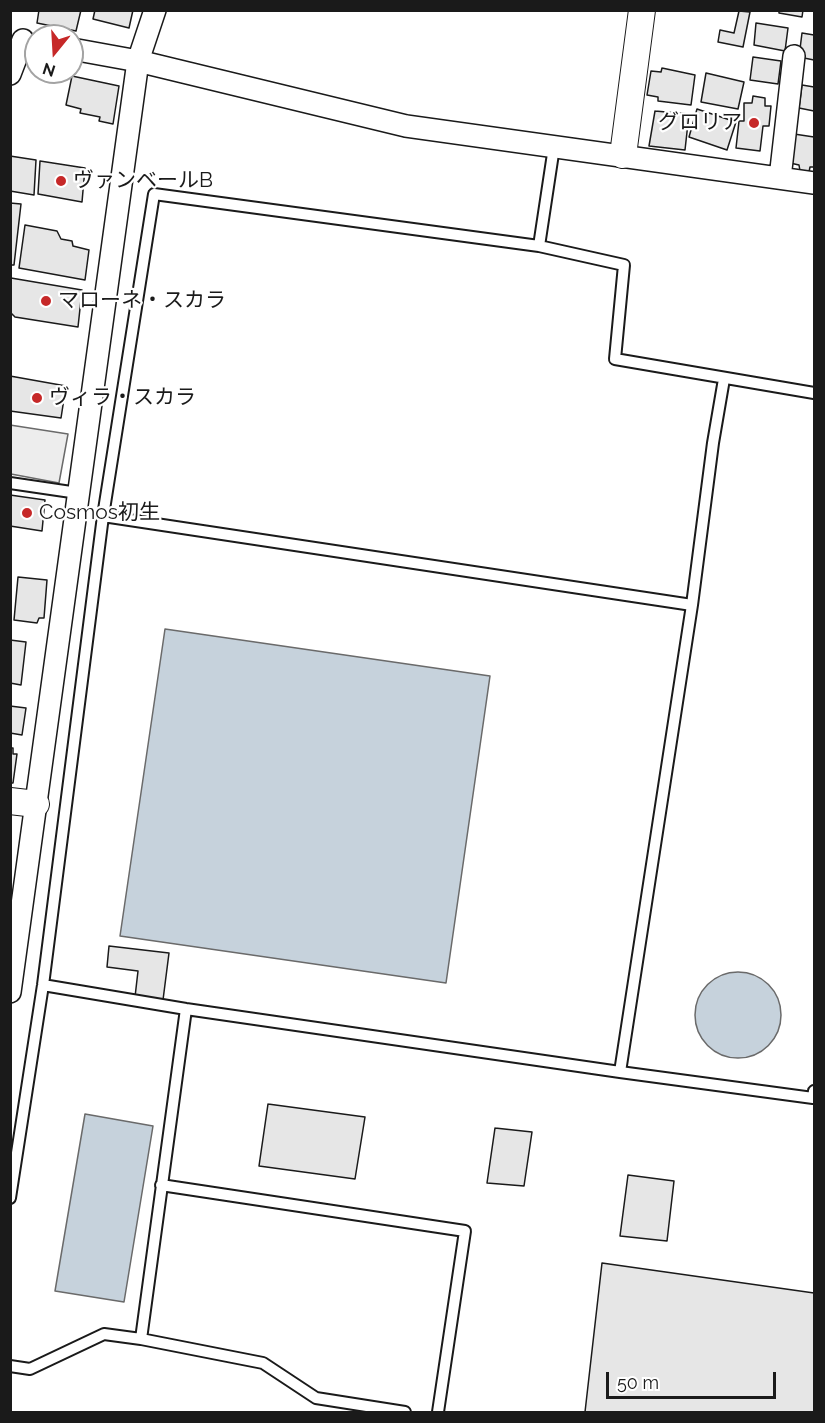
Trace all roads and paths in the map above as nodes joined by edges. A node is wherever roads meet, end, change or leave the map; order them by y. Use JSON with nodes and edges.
{"nodes":[{"id":1,"x":155,"y":10,"type":"edge"},
{"id":2,"x":642,"y":10,"type":"edge"},
{"id":3,"x":23,"y":40,"type":"edge"},
{"id":4,"x":84,"y":51,"type":"edge"},
{"id":5,"x":794,"y":56,"type":"dead end"},
{"id":6,"x":138,"y":61,"type":"junction"},
{"id":7,"x":10,"y":74,"type":"edge"},
{"id":8,"x":554,"y":147,"type":"junction"},
{"id":9,"x":623,"y":155,"type":"junction"},
{"id":10,"x":780,"y":178,"type":"junction"},
{"id":11,"x":814,"y":183,"type":"edge"},
{"id":12,"x":539,"y":246,"type":"junction"},
{"id":13,"x":724,"y":379,"type":"junction"},
{"id":14,"x":814,"y":393,"type":"edge"},
{"id":15,"x":10,"y":483,"type":"edge"},
{"id":16,"x":78,"y":494,"type":"junction"},
{"id":17,"x":103,"y":516,"type":"junction"},
{"id":18,"x":692,"y":604,"type":"junction"},
{"id":19,"x":10,"y":801,"type":"edge"},
{"id":20,"x":36,"y":804,"type":"junction"},
{"id":21,"x":43,"y":985,"type":"junction"},
{"id":22,"x":10,"y":992,"type":"edge"},
{"id":23,"x":186,"y":1009,"type":"junction"},
{"id":24,"x":620,"y":1072,"type":"junction"},
{"id":25,"x":814,"y":1091,"type":"edge"},
{"id":26,"x":162,"y":1185,"type":"junction"},
{"id":27,"x":10,"y":1198,"type":"edge"},
{"id":28,"x":141,"y":1339,"type":"junction"},
{"id":29,"x":10,"y":1366,"type":"edge"},
{"id":30,"x":405,"y":1413,"type":"edge"},
{"id":31,"x":438,"y":1413,"type":"edge"}],
"edges":[{"from":1,"to":6,"type":"street"},
{"from":2,"to":9,"type":"street"},
{"from":3,"to":7,"type":"street"},
{"from":4,"to":6,"type":"street"},
{"from":5,"to":10,"type":"street"},
{"from":6,"to":8,"type":"street"},
{"from":6,"to":16,"type":"street"},
{"from":8,"to":9,"type":"street"},
{"from":8,"to":12,"type":"lane"},
{"from":9,"to":10,"type":"street"},
{"from":10,"to":11,"type":"street"},
{"from":12,"to":13,"type":"lane"},
{"from":12,"to":17,"type":"lane"},
{"from":13,"to":14,"type":"lane"},
{"from":13,"to":18,"type":"lane"},
{"from":15,"to":16,"type":"lane"},
{"from":16,"to":20,"type":"street"},
{"from":17,"to":18,"type":"lane"},
{"from":17,"to":21,"type":"lane"},
{"from":18,"to":24,"type":"lane"},
{"from":19,"to":20,"type":"street"},
{"from":20,"to":22,"type":"street"},
{"from":21,"to":23,"type":"lane"},
{"from":21,"to":27,"type":"lane"},
{"from":23,"to":24,"type":"lane"},
{"from":23,"to":26,"type":"lane"},
{"from":24,"to":25,"type":"lane"},
{"from":26,"to":28,"type":"lane"},
{"from":26,"to":31,"type":"lane"},
{"from":28,"to":29,"type":"lane"},
{"from":28,"to":30,"type":"lane"}]}
